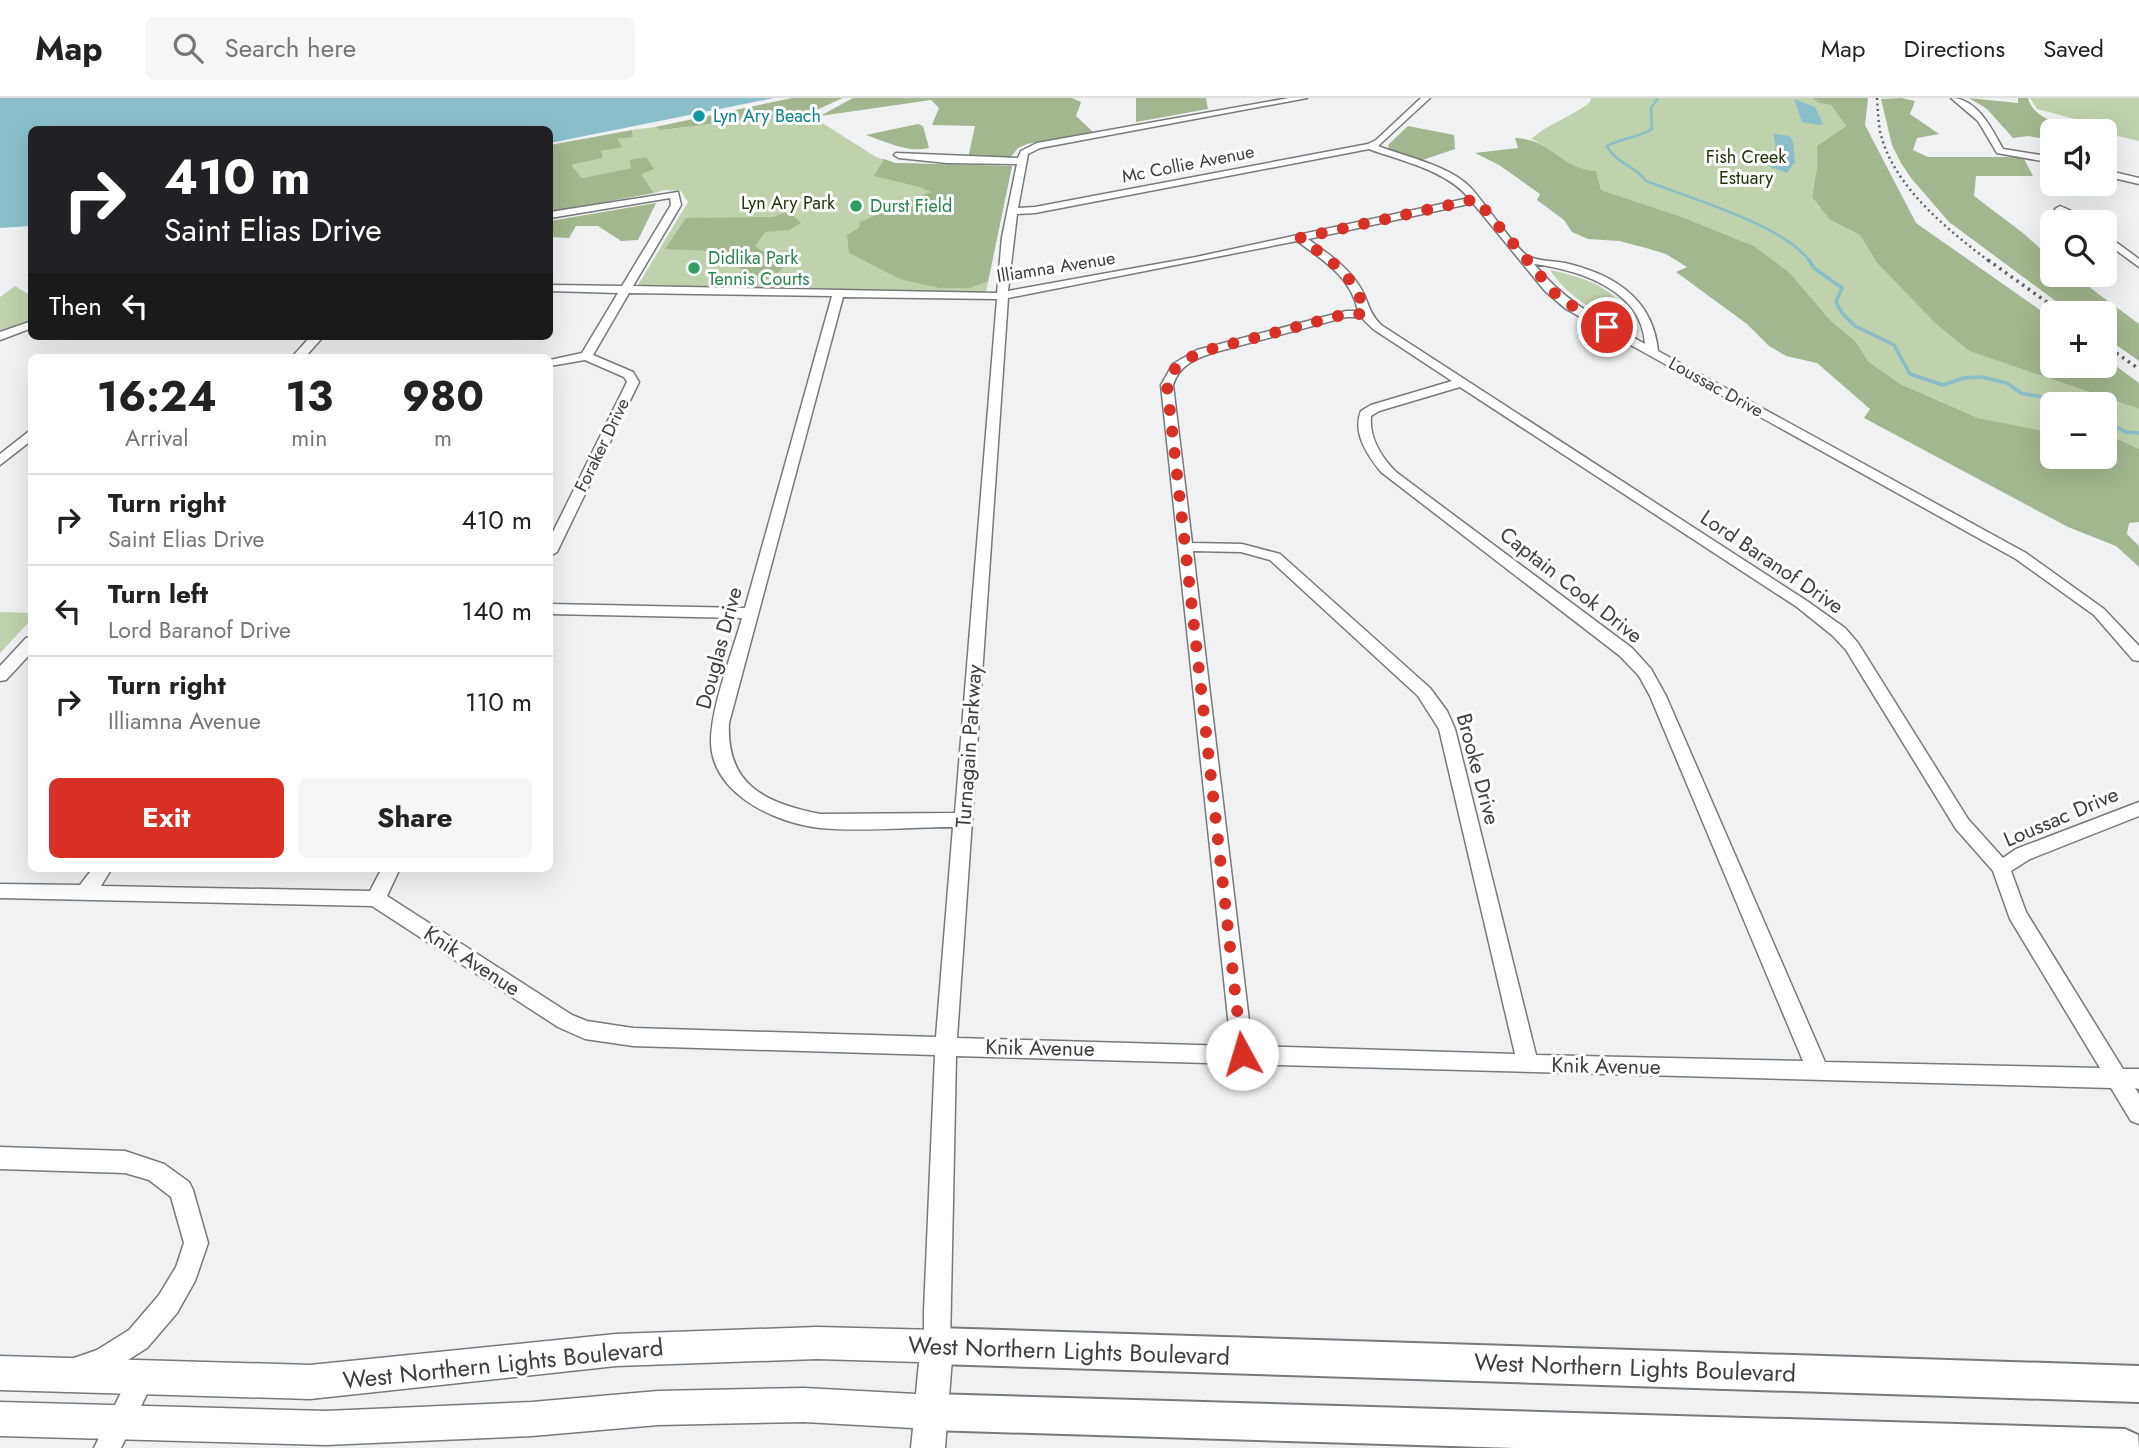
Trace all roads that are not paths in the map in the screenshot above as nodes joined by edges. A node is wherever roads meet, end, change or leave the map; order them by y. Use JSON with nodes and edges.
{"nodes":[{"id":1,"x":1303,"y":98,"type":"edge"},
{"id":2,"x":1426,"y":98,"type":"edge"},
{"id":3,"x":1955,"y":98,"type":"edge"},
{"id":4,"x":1370,"y":146,"type":"junction"},
{"id":5,"x":900,"y":155,"type":"dead end"},
{"id":6,"x":2040,"y":158,"type":"edge"},
{"id":7,"x":1021,"y":161,"type":"junction"},
{"id":8,"x":2117,"y":176,"type":"edge"},
{"id":9,"x":2139,"y":181,"type":"edge"},
{"id":10,"x":1476,"y":199,"type":"junction"},
{"id":11,"x":1013,"y":211,"type":"junction"},
{"id":12,"x":553,"y":214,"type":"edge"},
{"id":13,"x":1300,"y":238,"type":"junction"},
{"id":14,"x":2117,"y":247,"type":"edge"},
{"id":15,"x":1524,"y":259,"type":"junction"},
{"id":16,"x":2139,"y":264,"type":"edge"},
{"id":17,"x":553,"y":288,"type":"edge"},
{"id":18,"x":625,"y":290,"type":"junction"},
{"id":19,"x":838,"y":293,"type":"junction"},
{"id":20,"x":1002,"y":296,"type":"junction"},
{"id":21,"x":1364,"y":314,"type":"junction"},
{"id":22,"x":28,"y":326,"type":"edge"},
{"id":23,"x":0,"y":336,"type":"edge"},
{"id":24,"x":314,"y":340,"type":"edge"},
{"id":25,"x":1652,"y":352,"type":"junction"},
{"id":26,"x":301,"y":354,"type":"edge"},
{"id":27,"x":586,"y":356,"type":"junction"},
{"id":28,"x":553,"y":362,"type":"edge"},
{"id":29,"x":1460,"y":383,"type":"junction"},
{"id":30,"x":28,"y":436,"type":"edge"},
{"id":31,"x":0,"y":461,"type":"edge"},
{"id":32,"x":553,"y":546,"type":"edge"},
{"id":33,"x":1185,"y":547,"type":"junction"},
{"id":34,"x":553,"y":609,"type":"edge"},
{"id":35,"x":749,"y":613,"type":"junction"},
{"id":36,"x":28,"y":646,"type":"edge"},
{"id":37,"x":2139,"y":656,"type":"edge"},
{"id":38,"x":0,"y":676,"type":"edge"},
{"id":39,"x":2139,"y":809,"type":"edge"},
{"id":40,"x":964,"y":820,"type":"junction"},
{"id":41,"x":2001,"y":868,"type":"junction"},
{"id":42,"x":100,"y":872,"type":"edge"},
{"id":43,"x":389,"y":872,"type":"edge"},
{"id":44,"x":0,"y":891,"type":"edge"},
{"id":45,"x":85,"y":893,"type":"junction"},
{"id":46,"x":376,"y":899,"type":"junction"},
{"id":47,"x":946,"y":1046,"type":"junction"},
{"id":48,"x":1242,"y":1054,"type":"junction"},
{"id":49,"x":1528,"y":1064,"type":"junction"},
{"id":50,"x":1818,"y":1071,"type":"junction"},
{"id":51,"x":2128,"y":1079,"type":"edge"},
{"id":52,"x":2139,"y":1114,"type":"edge"},
{"id":53,"x":0,"y":1158,"type":"edge"},
{"id":54,"x":937,"y":1346,"type":"junction"},
{"id":55,"x":0,"y":1373,"type":"edge"},
{"id":56,"x":57,"y":1375,"type":"junction"},
{"id":57,"x":142,"y":1377,"type":"junction"},
{"id":58,"x":2139,"y":1384,"type":"edge"},
{"id":59,"x":930,"y":1412,"type":"junction"},
{"id":60,"x":0,"y":1419,"type":"edge"},
{"id":61,"x":114,"y":1436,"type":"edge"},
{"id":62,"x":928,"y":1448,"type":"edge"},
{"id":63,"x":2125,"y":1448,"type":"edge"}],
"edges":[{"from":1,"to":7,"type":"street","name":"Turnagain Parkway"},
{"from":2,"to":4,"type":"street"},
{"from":3,"to":6,"type":"street"},
{"from":4,"to":10,"type":"street","name":"Loussac Drive"},
{"from":4,"to":11,"type":"street","name":"Mc Collie Avenue"},
{"from":5,"to":7,"type":"street"},
{"from":7,"to":11,"type":"street","name":"Turnagain Parkway"},
{"from":8,"to":9,"type":"street"},
{"from":10,"to":13,"type":"street","name":"Illiamna Avenue"},
{"from":10,"to":15,"type":"street","name":"Loussac Drive"},
{"from":11,"to":20,"type":"street","name":"Turnagain Parkway"},
{"from":12,"to":18,"type":"street"},
{"from":13,"to":20,"type":"street","name":"Illiamna Avenue"},
{"from":13,"to":21,"type":"street","name":"Lord Baranof Drive"},
{"from":14,"to":16,"type":"street"},
{"from":15,"to":25,"type":"street","name":"Loussac Drive"},
{"from":15,"to":25,"type":"street"},
{"from":17,"to":18,"type":"street","name":"Illiamna Avenue"},
{"from":18,"to":19,"type":"street","name":"Illiamna Avenue"},
{"from":18,"to":27,"type":"street"},
{"from":19,"to":20,"type":"street","name":"Illiamna Avenue"},
{"from":19,"to":35,"type":"street","name":"Douglas Drive"},
{"from":20,"to":40,"type":"street","name":"Turnagain Parkway"},
{"from":21,"to":29,"type":"street","name":"Lord Baranof Drive"},
{"from":21,"to":33,"type":"street"},
{"from":22,"to":23,"type":"street"},
{"from":24,"to":26,"type":"street"},
{"from":25,"to":37,"type":"street","name":"Loussac Drive"},
{"from":27,"to":28,"type":"street"},
{"from":27,"to":32,"type":"street","name":"Foraker Drive"},
{"from":29,"to":41,"type":"street","name":"Lord Baranof Drive"},
{"from":29,"to":50,"type":"street","name":"Captain Cook Drive"},
{"from":30,"to":31,"type":"street"},
{"from":33,"to":48,"type":"street"},
{"from":33,"to":49,"type":"street","name":"Brooke Drive"},
{"from":34,"to":35,"type":"street"},
{"from":35,"to":40,"type":"street","name":"Douglas Drive"},
{"from":36,"to":38,"type":"street"},
{"from":39,"to":41,"type":"street","name":"Loussac Drive"},
{"from":40,"to":47,"type":"street","name":"Turnagain Parkway"},
{"from":41,"to":51,"type":"street","name":"Lord Baranof Drive"},
{"from":42,"to":45,"type":"street"},
{"from":43,"to":46,"type":"street"},
{"from":44,"to":45,"type":"street"},
{"from":45,"to":46,"type":"street"},
{"from":46,"to":47,"type":"street","name":"Knik Avenue"},
{"from":47,"to":48,"type":"street","name":"Knik Avenue"},
{"from":47,"to":54,"type":"street","name":"Turnagain Parkway"},
{"from":48,"to":49,"type":"street","name":"Knik Avenue"},
{"from":49,"to":50,"type":"street","name":"Knik Avenue"},
{"from":50,"to":51,"type":"street","name":"Knik Avenue"},
{"from":51,"to":52,"type":"street","name":"Lord Baranof Drive"},
{"from":53,"to":56,"type":"street"},
{"from":54,"to":57,"type":"street","name":"West Northern Lights Boulevard"},
{"from":54,"to":58,"type":"main road","name":"West Northern Lights Boulevard"},
{"from":54,"to":59,"type":"street"},
{"from":55,"to":56,"type":"street","name":"West Northern Lights Boulevard"},
{"from":56,"to":57,"type":"street","name":"West Northern Lights Boulevard"},
{"from":57,"to":61,"type":"street"},
{"from":59,"to":61,"type":"street","name":"West Northern Lights Boulevard"},
{"from":59,"to":62,"type":"street"},
{"from":59,"to":63,"type":"main road","name":"West Northern Lights Boulevard"},
{"from":60,"to":61,"type":"street","name":"West Northern Lights Boulevard"}]}
